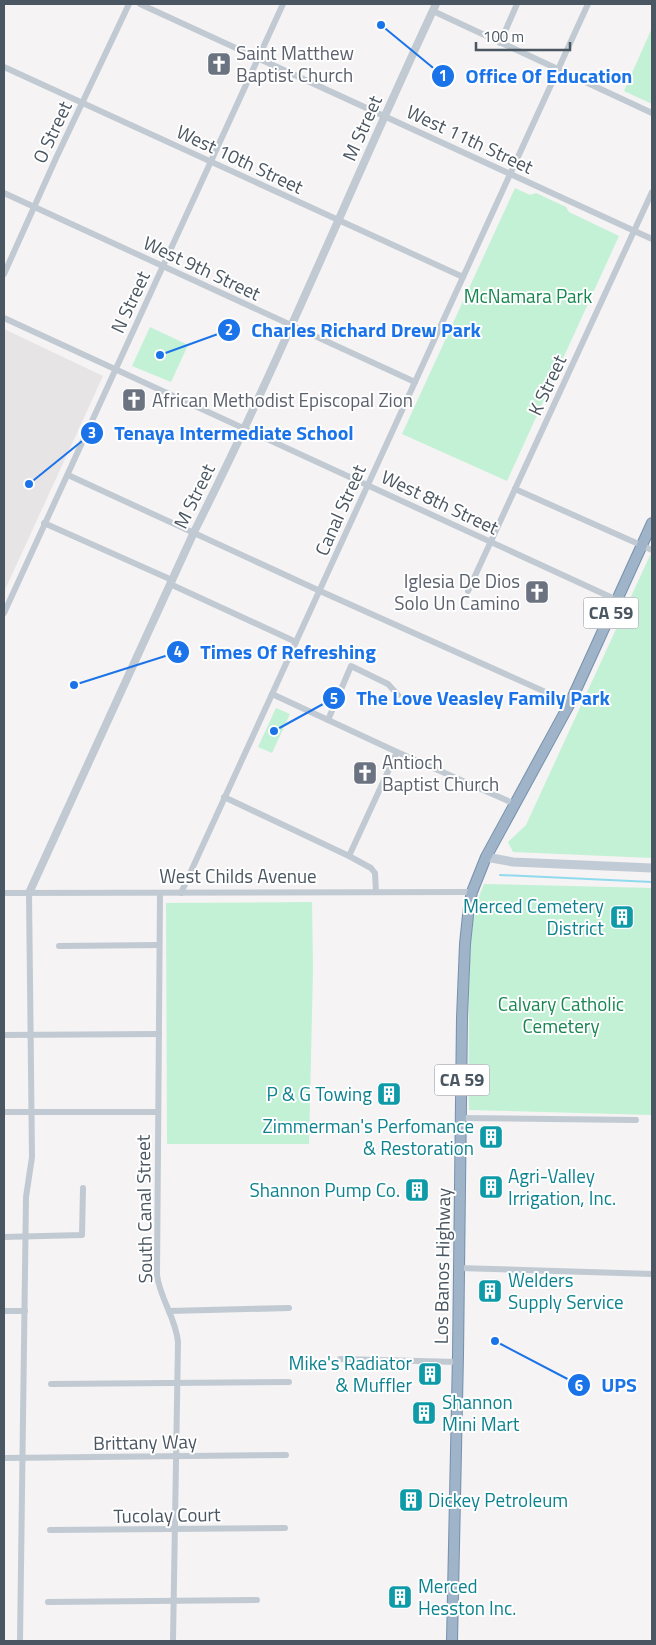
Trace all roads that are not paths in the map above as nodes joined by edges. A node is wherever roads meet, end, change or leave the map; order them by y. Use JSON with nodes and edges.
{"nodes":[{"id":1,"x":129,"y":4,"type":"edge"},
{"id":2,"x":140,"y":4,"type":"edge"},
{"id":3,"x":283,"y":4,"type":"edge"},
{"id":4,"x":517,"y":4,"type":"edge"},
{"id":5,"x":588,"y":4,"type":"edge"},
{"id":6,"x":435,"y":8,"type":"edge"},
{"id":7,"x":500,"y":43,"type":"junction"},
{"id":8,"x":258,"y":58,"type":"junction"},
{"id":9,"x":4,"y":67,"type":"edge"},
{"id":10,"x":559,"y":70,"type":"junction"},
{"id":11,"x":83,"y":103,"type":"junction"},
{"id":12,"x":652,"y":113,"type":"edge"},
{"id":13,"x":385,"y":116,"type":"junction"},
{"id":14,"x":211,"y":162,"type":"junction"},
{"id":15,"x":510,"y":174,"type":"junction"},
{"id":16,"x":652,"y":192,"type":"edge"},
{"id":17,"x":4,"y":193,"type":"edge"},
{"id":18,"x":35,"y":207,"type":"junction"},
{"id":19,"x":339,"y":221,"type":"junction"},
{"id":20,"x":634,"y":230,"type":"junction"},
{"id":21,"x":652,"y":239,"type":"edge"},
{"id":22,"x":164,"y":266,"type":"junction"},
{"id":23,"x":4,"y":274,"type":"edge"},
{"id":24,"x":463,"y":277,"type":"junction"},
{"id":25,"x":4,"y":318,"type":"edge"},
{"id":26,"x":291,"y":325,"type":"junction"},
{"id":27,"x":116,"y":370,"type":"junction"},
{"id":28,"x":415,"y":382,"type":"junction"},
{"id":29,"x":244,"y":429,"type":"junction"},
{"id":30,"x":68,"y":475,"type":"junction"},
{"id":31,"x":368,"y":485,"type":"junction"},
{"id":32,"x":515,"y":489,"type":"junction"},
{"id":33,"x":44,"y":523,"type":"junction"},
{"id":34,"x":652,"y":523,"type":"edge"},
{"id":35,"x":194,"y":532,"type":"junction"},
{"id":36,"x":491,"y":542,"type":"junction"},
{"id":37,"x":642,"y":545,"type":"junction"},
{"id":38,"x":652,"y":550,"type":"edge"},
{"id":39,"x":171,"y":582,"type":"junction"},
{"id":40,"x":320,"y":591,"type":"junction"},
{"id":41,"x":468,"y":591,"type":"dead end"},
{"id":42,"x":617,"y":600,"type":"junction"},
{"id":43,"x":4,"y":613,"type":"edge"},
{"id":44,"x":296,"y":642,"type":"junction"},
{"id":45,"x":272,"y":694,"type":"junction"},
{"id":46,"x":398,"y":695,"type":"dead end"},
{"id":47,"x":570,"y":703,"type":"junction"},
{"id":48,"x":328,"y":720,"type":"junction"},
{"id":49,"x":397,"y":752,"type":"junction"},
{"id":50,"x":224,"y":797,"type":"junction"},
{"id":51,"x":515,"y":804,"type":"junction"},
{"id":52,"x":349,"y":856,"type":"junction"},
{"id":53,"x":486,"y":857,"type":"junction"},
{"id":54,"x":652,"y":868,"type":"edge"},
{"id":55,"x":160,"y":892,"type":"junction"},
{"id":56,"x":376,"y":892,"type":"junction"},
{"id":57,"x":472,"y":892,"type":"junction"},
{"id":58,"x":4,"y":893,"type":"edge"},
{"id":59,"x":29,"y":893,"type":"junction"},
{"id":60,"x":181,"y":893,"type":"junction"},
{"id":61,"x":160,"y":945,"type":"junction"},
{"id":62,"x":59,"y":946,"type":"dead end"},
{"id":63,"x":4,"y":1034,"type":"edge"},
{"id":64,"x":159,"y":1034,"type":"junction"},
{"id":65,"x":30,"y":1035,"type":"junction"},
{"id":66,"x":4,"y":1112,"type":"edge"},
{"id":67,"x":32,"y":1112,"type":"junction"},
{"id":68,"x":158,"y":1112,"type":"junction"},
{"id":69,"x":461,"y":1118,"type":"junction"},
{"id":70,"x":636,"y":1120,"type":"dead end"},
{"id":71,"x":83,"y":1188,"type":"dead end"},
{"id":72,"x":26,"y":1236,"type":"junction"},
{"id":73,"x":4,"y":1237,"type":"edge"},
{"id":74,"x":459,"y":1268,"type":"junction"},
{"id":75,"x":652,"y":1274,"type":"edge"},
{"id":76,"x":290,"y":1308,"type":"dead end"},
{"id":77,"x":4,"y":1311,"type":"edge"},
{"id":78,"x":25,"y":1311,"type":"junction"},
{"id":79,"x":169,"y":1311,"type":"junction"},
{"id":80,"x":340,"y":1359,"type":"dead end"},
{"id":81,"x":458,"y":1362,"type":"junction"},
{"id":82,"x":178,"y":1382,"type":"junction"},
{"id":83,"x":290,"y":1382,"type":"dead end"},
{"id":84,"x":51,"y":1384,"type":"dead end"},
{"id":85,"x":286,"y":1455,"type":"dead end"},
{"id":86,"x":177,"y":1456,"type":"junction"},
{"id":87,"x":4,"y":1458,"type":"edge"},
{"id":88,"x":23,"y":1458,"type":"junction"},
{"id":89,"x":285,"y":1528,"type":"dead end"},
{"id":90,"x":50,"y":1530,"type":"dead end"},
{"id":91,"x":175,"y":1530,"type":"junction"},
{"id":92,"x":257,"y":1600,"type":"dead end"},
{"id":93,"x":174,"y":1601,"type":"junction"},
{"id":94,"x":48,"y":1602,"type":"dead end"},
{"id":95,"x":20,"y":1641,"type":"edge"},
{"id":96,"x":173,"y":1641,"type":"edge"},
{"id":97,"x":452,"y":1641,"type":"edge"}],
"edges":[{"from":1,"to":11,"type":"street","name":"O Street"},
{"from":2,"to":8,"type":"street","name":"West 11th Street"},
{"from":3,"to":8,"type":"street","name":"N Street"},
{"from":4,"to":7,"type":"street"},
{"from":5,"to":10,"type":"street","name":"Canal Street"},
{"from":6,"to":7,"type":"street"},
{"from":6,"to":13,"type":"street","name":"M Street"},
{"from":7,"to":10,"type":"street"},
{"from":8,"to":13,"type":"street","name":"West 11th Street"},
{"from":8,"to":14,"type":"street","name":"N Street"},
{"from":9,"to":11,"type":"street","name":"West 10th Street"},
{"from":10,"to":12,"type":"street"},
{"from":10,"to":15,"type":"street","name":"Canal Street"},
{"from":11,"to":14,"type":"street","name":"West 10th Street"},
{"from":11,"to":18,"type":"street","name":"O Street"},
{"from":13,"to":15,"type":"street","name":"West 11th Street"},
{"from":13,"to":19,"type":"street","name":"M Street"},
{"from":14,"to":19,"type":"street","name":"West 10th Street"},
{"from":14,"to":22,"type":"street","name":"N Street"},
{"from":15,"to":20,"type":"street","name":"West 11th Street"},
{"from":15,"to":24,"type":"street","name":"Canal Street"},
{"from":16,"to":20,"type":"street","name":"K Street"},
{"from":17,"to":18,"type":"street","name":"West 9th Street"},
{"from":18,"to":22,"type":"street","name":"West 9th Street"},
{"from":18,"to":23,"type":"street","name":"O Street"},
{"from":19,"to":24,"type":"street","name":"West 10th Street"},
{"from":19,"to":26,"type":"street","name":"M Street"},
{"from":20,"to":21,"type":"street","name":"West 11th Street"},
{"from":20,"to":32,"type":"street","name":"K Street"},
{"from":22,"to":26,"type":"street","name":"West 9th Street"},
{"from":22,"to":27,"type":"street","name":"N Street"},
{"from":24,"to":28,"type":"street","name":"Canal Street"},
{"from":25,"to":27,"type":"street","name":"West 8th Street"},
{"from":26,"to":28,"type":"street","name":"West 9th Street"},
{"from":26,"to":29,"type":"street","name":"M Street"},
{"from":27,"to":29,"type":"street","name":"West 8th Street"},
{"from":27,"to":30,"type":"street","name":"N Street"},
{"from":28,"to":31,"type":"street","name":"Canal Street"},
{"from":29,"to":31,"type":"street","name":"West 8th Street"},
{"from":29,"to":35,"type":"street","name":"M Street"},
{"from":30,"to":33,"type":"street","name":"N Street"},
{"from":30,"to":35,"type":"street"},
{"from":31,"to":36,"type":"street","name":"West 8th Street"},
{"from":31,"to":40,"type":"street","name":"Canal Street"},
{"from":32,"to":36,"type":"street","name":"K Street"},
{"from":32,"to":37,"type":"street"},
{"from":33,"to":39,"type":"street"},
{"from":33,"to":43,"type":"street","name":"N Street"},
{"from":34,"to":37,"type":"highway","number":"CA 59"},
{"from":35,"to":39,"type":"street","name":"M Street"},
{"from":35,"to":40,"type":"street"},
{"from":36,"to":41,"type":"street","name":"K Street"},
{"from":36,"to":42,"type":"street","name":"West 8th Street"},
{"from":37,"to":38,"type":"street"},
{"from":37,"to":42,"type":"highway","number":"CA 59"},
{"from":39,"to":44,"type":"street"},
{"from":39,"to":59,"type":"street","name":"M Street"},
{"from":40,"to":44,"type":"street","name":"Canal Street"},
{"from":40,"to":47,"type":"street"},
{"from":42,"to":47,"type":"highway","number":"CA 59"},
{"from":44,"to":45,"type":"street","name":"Canal Street"},
{"from":45,"to":48,"type":"street"},
{"from":45,"to":50,"type":"street","name":"Canal Street"},
{"from":46,"to":48,"type":"street"},
{"from":47,"to":51,"type":"highway","number":"CA 59"},
{"from":48,"to":49,"type":"street"},
{"from":49,"to":51,"type":"street"},
{"from":49,"to":52,"type":"street"},
{"from":50,"to":52,"type":"street"},
{"from":50,"to":60,"type":"street","name":"Canal Street"},
{"from":51,"to":53,"type":"highway","number":"CA 59"},
{"from":52,"to":56,"type":"street"},
{"from":53,"to":54,"type":"main road"},
{"from":53,"to":57,"type":"highway","number":"CA 59"},
{"from":55,"to":59,"type":"street","name":"West Childs Avenue"},
{"from":55,"to":60,"type":"street","name":"West Childs Avenue"},
{"from":55,"to":61,"type":"street","name":"South Canal Street"},
{"from":56,"to":57,"type":"street","name":"West Childs Avenue"},
{"from":56,"to":60,"type":"street","name":"West Childs Avenue"},
{"from":57,"to":69,"type":"highway","name":"Los Banos Highway","number":"CA 59"},
{"from":58,"to":59,"type":"street","name":"West Childs Avenue"},
{"from":59,"to":65,"type":"street"},
{"from":61,"to":62,"type":"street"},
{"from":61,"to":64,"type":"street","name":"South Canal Street"},
{"from":63,"to":65,"type":"street"},
{"from":64,"to":65,"type":"street"},
{"from":64,"to":68,"type":"street","name":"South Canal Street"},
{"from":65,"to":67,"type":"street"},
{"from":66,"to":67,"type":"street"},
{"from":67,"to":68,"type":"street"},
{"from":67,"to":72,"type":"street"},
{"from":68,"to":79,"type":"street","name":"South Canal Street"},
{"from":69,"to":70,"type":"street"},
{"from":69,"to":74,"type":"highway","name":"Los Banos Highway","number":"CA 59"},
{"from":71,"to":72,"type":"street"},
{"from":72,"to":73,"type":"street"},
{"from":72,"to":78,"type":"street"},
{"from":74,"to":75,"type":"street"},
{"from":74,"to":81,"type":"highway","name":"Los Banos Highway","number":"CA 59"},
{"from":76,"to":79,"type":"street"},
{"from":77,"to":78,"type":"street"},
{"from":78,"to":88,"type":"street"},
{"from":79,"to":82,"type":"street","name":"South Canal Street"},
{"from":80,"to":81,"type":"street"},
{"from":81,"to":97,"type":"highway","name":"Los Banos Highway","number":"CA 59"},
{"from":82,"to":83,"type":"street"},
{"from":82,"to":84,"type":"street"},
{"from":82,"to":86,"type":"street","name":"South Canal Street"},
{"from":85,"to":86,"type":"street","name":"Brittany Way"},
{"from":86,"to":88,"type":"street","name":"Brittany Way"},
{"from":86,"to":91,"type":"street","name":"South Canal Street"},
{"from":87,"to":88,"type":"street","name":"Brittany Way"},
{"from":88,"to":95,"type":"street"},
{"from":89,"to":91,"type":"street","name":"Tucolay Court"},
{"from":90,"to":91,"type":"street","name":"Tucolay Court"},
{"from":91,"to":93,"type":"street","name":"South Canal Street"},
{"from":92,"to":93,"type":"street"},
{"from":93,"to":94,"type":"street"},
{"from":93,"to":96,"type":"street","name":"South Canal Street"}]}
